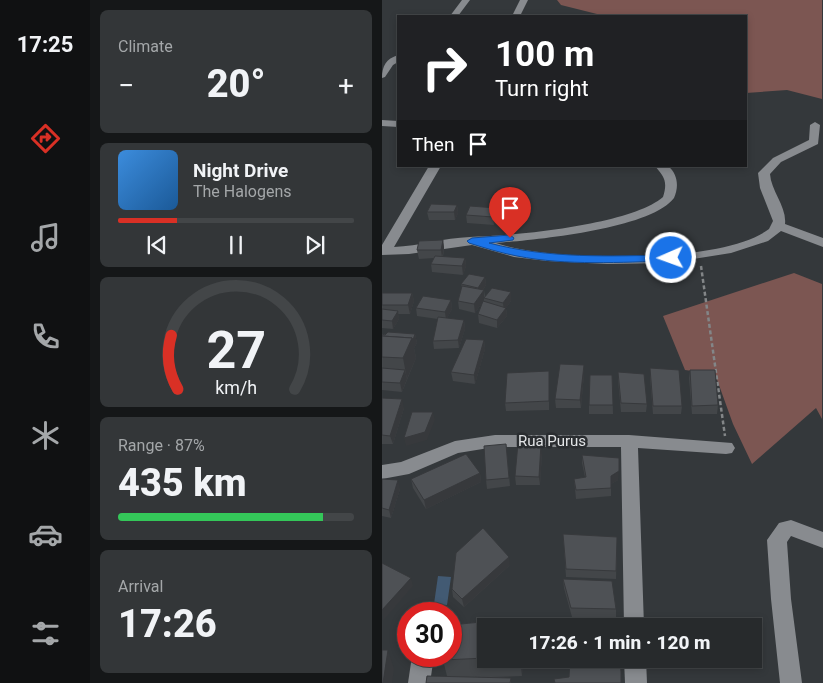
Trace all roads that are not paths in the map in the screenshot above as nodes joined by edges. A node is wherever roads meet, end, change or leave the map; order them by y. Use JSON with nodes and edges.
{"nodes":[{"id":1,"x":466,"y":0,"type":"edge"},
{"id":2,"x":524,"y":0,"type":"edge"},
{"id":3,"x":455,"y":15,"type":"edge"},
{"id":4,"x":516,"y":15,"type":"edge"},
{"id":5,"x":397,"y":59,"type":"edge"},
{"id":6,"x":382,"y":75,"type":"edge"},
{"id":7,"x":382,"y":123,"type":"edge"},
{"id":8,"x":397,"y":124,"type":"edge"},
{"id":9,"x":815,"y":125,"type":"dead end"},
{"id":10,"x":434,"y":167,"type":"edge"},
{"id":11,"x":661,"y":167,"type":"edge"},
{"id":12,"x":778,"y":226,"type":"junction"},
{"id":13,"x":472,"y":241,"type":"junction"},
{"id":14,"x":822,"y":243,"type":"edge"},
{"id":15,"x":384,"y":251,"type":"edge"},
{"id":16,"x":629,"y":441,"type":"junction"},
{"id":17,"x":726,"y":448,"type":"road end"},
{"id":18,"x":382,"y":472,"type":"edge"},
{"id":19,"x":822,"y":540,"type":"edge"},
{"id":20,"x":634,"y":618,"type":"edge"},
{"id":21,"x":421,"y":667,"type":"edge"},
{"id":22,"x":635,"y":668,"type":"edge"},
{"id":23,"x":419,"y":683,"type":"edge"},
{"id":24,"x":636,"y":683,"type":"edge"},
{"id":25,"x":791,"y":683,"type":"edge"}],
"edges":[{"from":1,"to":3,"type":"street"},
{"from":2,"to":4,"type":"street"},
{"from":5,"to":6,"type":"street"},
{"from":7,"to":8,"type":"street"},
{"from":9,"to":12,"type":"street"},
{"from":10,"to":15,"type":"street"},
{"from":11,"to":13,"type":"street"},
{"from":12,"to":13,"type":"street"},
{"from":12,"to":14,"type":"street"},
{"from":13,"to":15,"type":"street"},
{"from":16,"to":17,"type":"street","name":"Rua Purus"},
{"from":16,"to":18,"type":"street","name":"Rua Purus"},
{"from":16,"to":20,"type":"street"},
{"from":19,"to":25,"type":"street"},
{"from":21,"to":23,"type":"street"},
{"from":22,"to":24,"type":"street"}]}
